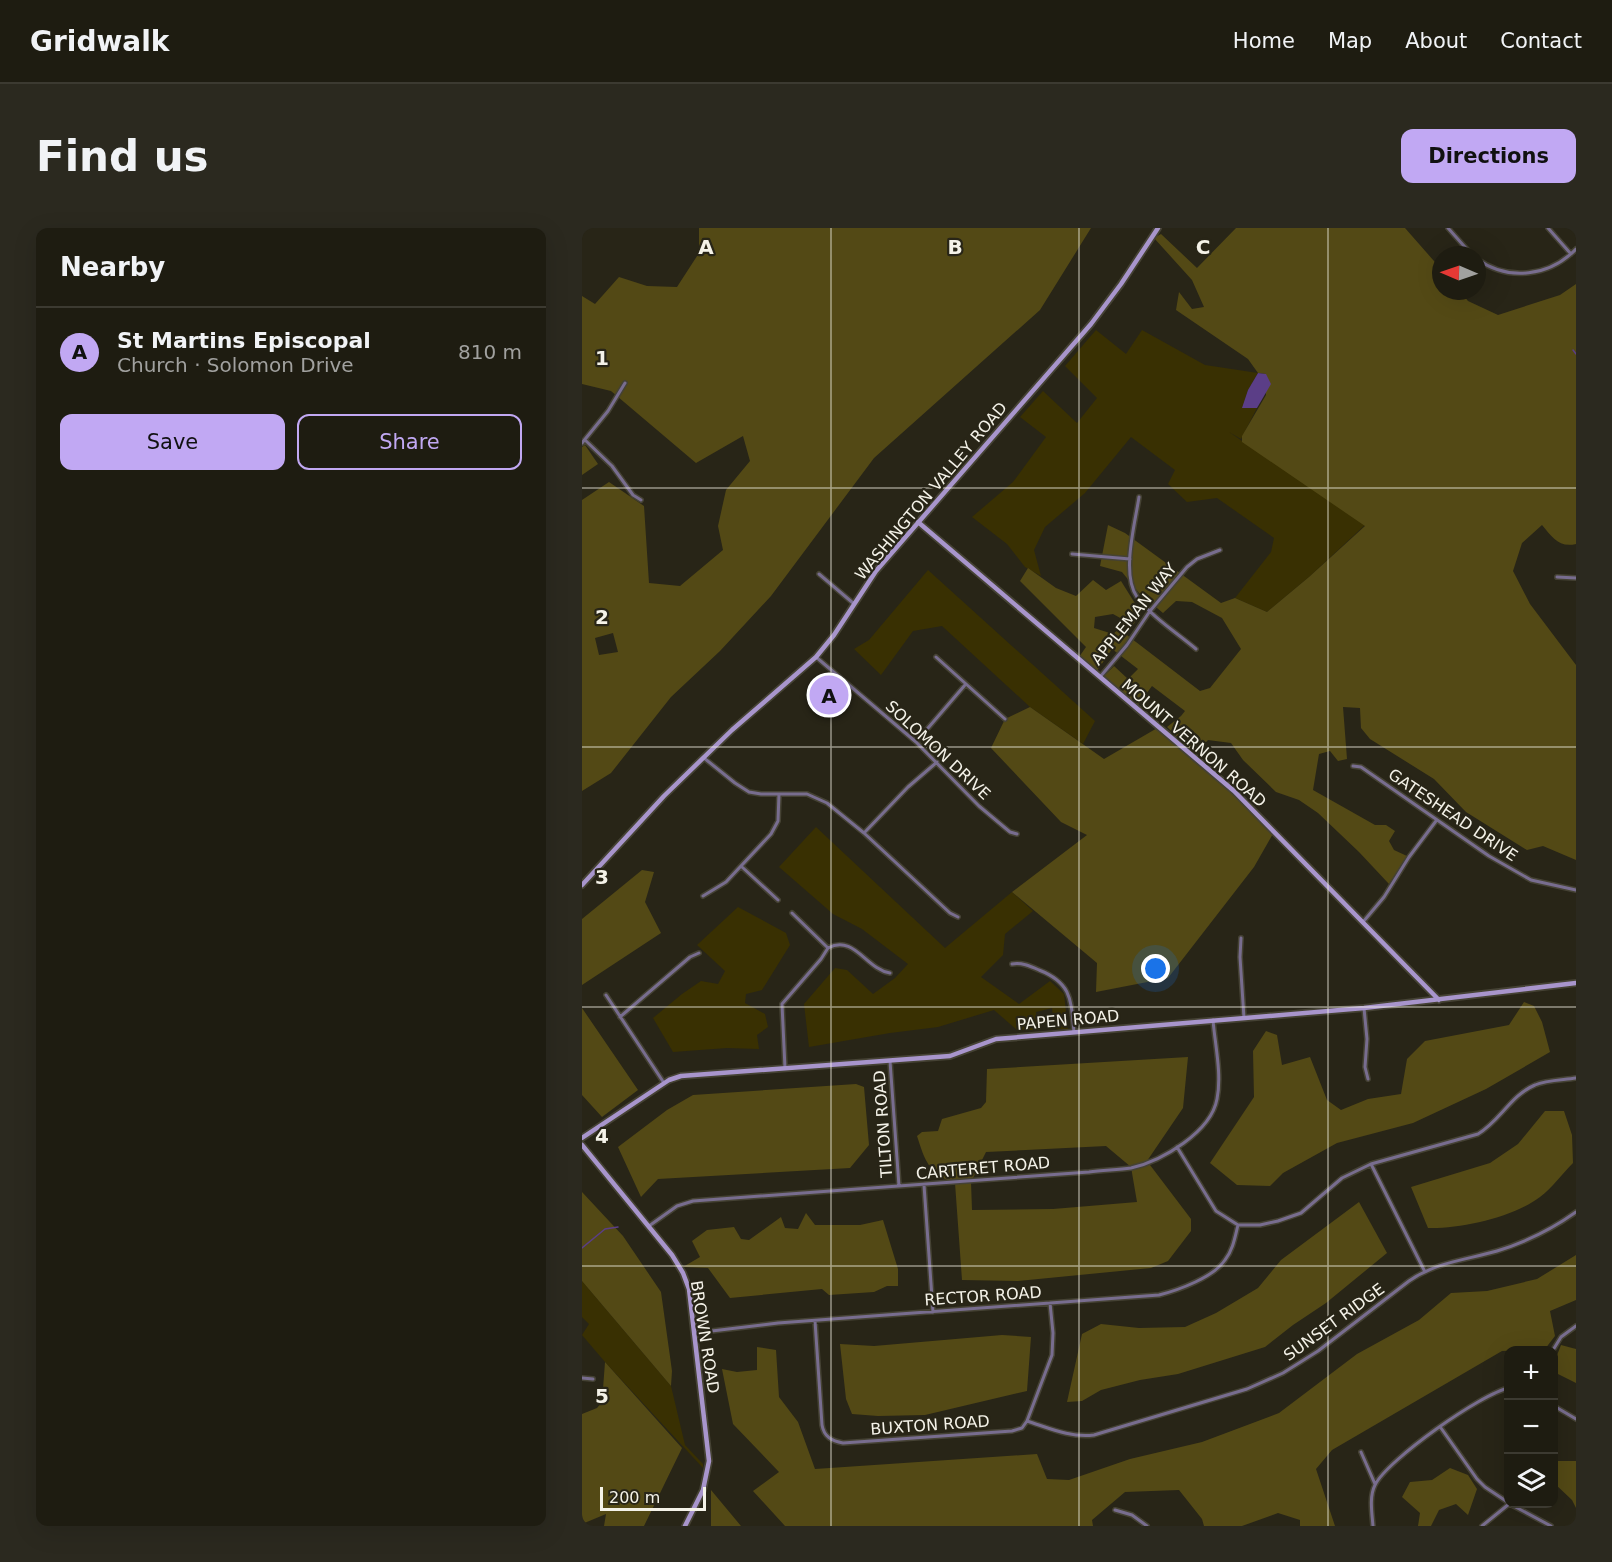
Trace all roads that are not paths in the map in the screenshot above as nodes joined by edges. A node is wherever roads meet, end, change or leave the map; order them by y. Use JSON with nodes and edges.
{"nodes":[{"id":1,"x":1158,"y":228,"type":"edge"},
{"id":2,"x":1448,"y":228,"type":"edge"},
{"id":3,"x":1548,"y":228,"type":"edge"},
{"id":4,"x":1464,"y":246,"type":"edge"},
{"id":5,"x":1576,"y":249,"type":"edge"},
{"id":6,"x":1571,"y":254,"type":"junction"},
{"id":7,"x":1486,"y":264,"type":"edge"},
{"id":8,"x":625,"y":383,"type":"dead end"},
{"id":9,"x":583,"y":442,"type":"edge"},
{"id":10,"x":1139,"y":497,"type":"dead end"},
{"id":11,"x":641,"y":500,"type":"dead end"},
{"id":12,"x":918,"y":522,"type":"junction"},
{"id":13,"x":1220,"y":550,"type":"dead end"},
{"id":14,"x":1072,"y":554,"type":"dead end"},
{"id":15,"x":1130,"y":559,"type":"junction"},
{"id":16,"x":819,"y":574,"type":"dead end"},
{"id":17,"x":1557,"y":577,"type":"dead end"},
{"id":18,"x":1576,"y":578,"type":"edge"},
{"id":19,"x":853,"y":603,"type":"junction"},
{"id":20,"x":1150,"y":611,"type":"junction"},
{"id":21,"x":1197,"y":650,"type":"dead end"},
{"id":22,"x":816,"y":657,"type":"junction"},
{"id":23,"x":936,"y":657,"type":"dead end"},
{"id":24,"x":1100,"y":676,"type":"junction"},
{"id":25,"x":965,"y":685,"type":"junction"},
{"id":26,"x":1005,"y":719,"type":"dead end"},
{"id":27,"x":916,"y":742,"type":"junction"},
{"id":28,"x":704,"y":758,"type":"junction"},
{"id":29,"x":937,"y":762,"type":"junction"},
{"id":30,"x":1353,"y":766,"type":"dead end"},
{"id":31,"x":779,"y":794,"type":"junction"},
{"id":32,"x":1436,"y":821,"type":"junction"},
{"id":33,"x":864,"y":833,"type":"junction"},
{"id":34,"x":1017,"y":834,"type":"dead end"},
{"id":35,"x":742,"y":867,"type":"junction"},
{"id":36,"x":582,"y":885,"type":"edge"},
{"id":37,"x":1576,"y":890,"type":"edge"},
{"id":38,"x":703,"y":896,"type":"dead end"},
{"id":39,"x":778,"y":900,"type":"dead end"},
{"id":40,"x":792,"y":914,"type":"dead end"},
{"id":41,"x":958,"y":917,"type":"dead end"},
{"id":42,"x":1363,"y":922,"type":"junction"},
{"id":43,"x":1241,"y":938,"type":"dead end"},
{"id":44,"x":828,"y":948,"type":"junction"},
{"id":45,"x":699,"y":953,"type":"dead end"},
{"id":46,"x":1012,"y":964,"type":"dead end"},
{"id":47,"x":890,"y":973,"type":"dead end"},
{"id":48,"x":1576,"y":983,"type":"edge"},
{"id":49,"x":1426,"y":987,"type":"junction"},
{"id":50,"x":606,"y":995,"type":"dead end"},
{"id":51,"x":1439,"y":1000,"type":"junction"},
{"id":52,"x":1421,"y":1002,"type":"junction"},
{"id":53,"x":1364,"y":1008,"type":"junction"},
{"id":54,"x":620,"y":1017,"type":"junction"},
{"id":55,"x":1244,"y":1018,"type":"junction"},
{"id":56,"x":1213,"y":1020,"type":"junction"},
{"id":57,"x":1074,"y":1032,"type":"junction"},
{"id":58,"x":890,"y":1060,"type":"junction"},
{"id":59,"x":785,"y":1068,"type":"junction"},
{"id":60,"x":1576,"y":1078,"type":"edge"},
{"id":61,"x":1368,"y":1079,"type":"dead end"},
{"id":62,"x":664,"y":1083,"type":"junction"},
{"id":63,"x":582,"y":1138,"type":"edge"},
{"id":64,"x":582,"y":1145,"type":"edge"},
{"id":65,"x":1177,"y":1147,"type":"junction"},
{"id":66,"x":1371,"y":1164,"type":"junction"},
{"id":67,"x":924,"y":1185,"type":"junction"},
{"id":68,"x":899,"y":1186,"type":"junction"},
{"id":69,"x":1576,"y":1212,"type":"edge"},
{"id":70,"x":1238,"y":1225,"type":"junction"},
{"id":71,"x":649,"y":1226,"type":"junction"},
{"id":72,"x":1425,"y":1272,"type":"junction"},
{"id":73,"x":1050,"y":1303,"type":"junction"},
{"id":74,"x":933,"y":1312,"type":"junction"},
{"id":75,"x":815,"y":1321,"type":"junction"},
{"id":76,"x":1576,"y":1326,"type":"edge"},
{"id":77,"x":695,"y":1333,"type":"junction"},
{"id":78,"x":1555,"y":1346,"type":"edge"},
{"id":79,"x":582,"y":1378,"type":"edge"},
{"id":80,"x":593,"y":1379,"type":"dead end"},
{"id":81,"x":1504,"y":1390,"type":"edge"},
{"id":82,"x":1558,"y":1408,"type":"edge"},
{"id":83,"x":1576,"y":1419,"type":"edge"},
{"id":84,"x":1027,"y":1421,"type":"junction"},
{"id":85,"x":1441,"y":1428,"type":"junction"},
{"id":86,"x":1361,"y":1452,"type":"dead end"},
{"id":87,"x":1375,"y":1484,"type":"junction"},
{"id":88,"x":1504,"y":1500,"type":"edge"},
{"id":89,"x":1504,"y":1507,"type":"edge"},
{"id":90,"x":1518,"y":1508,"type":"edge"},
{"id":91,"x":1115,"y":1510,"type":"dead end"},
{"id":92,"x":685,"y":1526,"type":"edge"},
{"id":93,"x":1148,"y":1526,"type":"edge"},
{"id":94,"x":1373,"y":1526,"type":"edge"},
{"id":95,"x":1482,"y":1526,"type":"edge"},
{"id":96,"x":1551,"y":1526,"type":"edge"}],
"edges":[{"from":1,"to":12,"type":"street","name":"WASHINGTON VALLEY ROAD"},
{"from":2,"to":4,"type":"street"},
{"from":3,"to":6,"type":"street"},
{"from":5,"to":6,"type":"street"},
{"from":6,"to":7,"type":"street"},
{"from":8,"to":9,"type":"street"},
{"from":9,"to":11,"type":"street"},
{"from":10,"to":15,"type":"street"},
{"from":12,"to":19,"type":"street","name":"WASHINGTON VALLEY ROAD"},
{"from":12,"to":24,"type":"street","name":"MOUNT VERNON ROAD"},
{"from":13,"to":20,"type":"street","name":"APPLEMAN WAY"},
{"from":14,"to":15,"type":"street"},
{"from":15,"to":20,"type":"street"},
{"from":16,"to":19,"type":"street"},
{"from":17,"to":18,"type":"street"},
{"from":19,"to":22,"type":"street","name":"WASHINGTON VALLEY ROAD"},
{"from":20,"to":21,"type":"street"},
{"from":20,"to":24,"type":"street","name":"APPLEMAN WAY"},
{"from":22,"to":27,"type":"street","name":"SOLOMON DRIVE"},
{"from":22,"to":28,"type":"street","name":"WASHINGTON VALLEY ROAD"},
{"from":23,"to":25,"type":"street"},
{"from":24,"to":42,"type":"street","name":"MOUNT VERNON ROAD"},
{"from":25,"to":26,"type":"street"},
{"from":25,"to":27,"type":"street"},
{"from":27,"to":29,"type":"street","name":"SOLOMON DRIVE"},
{"from":28,"to":31,"type":"street"},
{"from":28,"to":36,"type":"street","name":"WASHINGTON VALLEY ROAD"},
{"from":29,"to":33,"type":"street"},
{"from":29,"to":34,"type":"street","name":"SOLOMON DRIVE"},
{"from":30,"to":32,"type":"street","name":"GATESHEAD DRIVE"},
{"from":31,"to":33,"type":"street"},
{"from":31,"to":35,"type":"street"},
{"from":32,"to":37,"type":"street","name":"GATESHEAD DRIVE"},
{"from":32,"to":42,"type":"street"},
{"from":33,"to":41,"type":"street"},
{"from":35,"to":38,"type":"street"},
{"from":35,"to":39,"type":"street"},
{"from":40,"to":44,"type":"street"},
{"from":42,"to":49,"type":"street","name":"MOUNT VERNON ROAD"},
{"from":43,"to":55,"type":"street"},
{"from":44,"to":47,"type":"street"},
{"from":44,"to":59,"type":"street"},
{"from":45,"to":54,"type":"street"},
{"from":46,"to":57,"type":"street"},
{"from":48,"to":51,"type":"street","name":"PAPEN ROAD"},
{"from":49,"to":51,"type":"street","name":"MOUNT VERNON ROAD"},
{"from":49,"to":52,"type":"street"},
{"from":50,"to":54,"type":"street"},
{"from":51,"to":52,"type":"street","name":"PAPEN ROAD"},
{"from":52,"to":53,"type":"street","name":"PAPEN ROAD"},
{"from":53,"to":55,"type":"street","name":"PAPEN ROAD"},
{"from":53,"to":61,"type":"street"},
{"from":54,"to":62,"type":"street"},
{"from":55,"to":56,"type":"street","name":"PAPEN ROAD"},
{"from":56,"to":57,"type":"street","name":"PAPEN ROAD"},
{"from":56,"to":65,"type":"street","name":"CARTERET ROAD"},
{"from":57,"to":58,"type":"street","name":"PAPEN ROAD"},
{"from":58,"to":59,"type":"street","name":"PAPEN ROAD"},
{"from":58,"to":68,"type":"street","name":"TILTON ROAD"},
{"from":59,"to":62,"type":"street","name":"PAPEN ROAD"},
{"from":60,"to":66,"type":"street"},
{"from":62,"to":63,"type":"street","name":"PAPEN ROAD"},
{"from":64,"to":71,"type":"street","name":"BROWN ROAD"},
{"from":65,"to":67,"type":"street","name":"CARTERET ROAD"},
{"from":65,"to":70,"type":"street"},
{"from":66,"to":70,"type":"street"},
{"from":66,"to":72,"type":"street"},
{"from":67,"to":68,"type":"street","name":"CARTERET ROAD"},
{"from":67,"to":74,"type":"street"},
{"from":68,"to":71,"type":"street","name":"CARTERET ROAD"},
{"from":69,"to":72,"type":"street","name":"SUNSET RIDGE"},
{"from":70,"to":73,"type":"street","name":"RECTOR ROAD"},
{"from":71,"to":77,"type":"street","name":"BROWN ROAD"},
{"from":72,"to":84,"type":"street","name":"SUNSET RIDGE"},
{"from":73,"to":74,"type":"street","name":"RECTOR ROAD"},
{"from":73,"to":84,"type":"street"},
{"from":74,"to":75,"type":"street","name":"RECTOR ROAD"},
{"from":75,"to":77,"type":"street","name":"RECTOR ROAD"},
{"from":75,"to":84,"type":"street","name":"BUXTON ROAD"},
{"from":76,"to":78,"type":"street"},
{"from":77,"to":92,"type":"street","name":"BROWN ROAD"},
{"from":79,"to":80,"type":"street"},
{"from":81,"to":85,"type":"street"},
{"from":82,"to":83,"type":"street"},
{"from":85,"to":87,"type":"street"},
{"from":85,"to":88,"type":"street"},
{"from":86,"to":87,"type":"street"},
{"from":87,"to":94,"type":"street"},
{"from":89,"to":95,"type":"street"},
{"from":90,"to":96,"type":"street"},
{"from":91,"to":93,"type":"street"}]}
